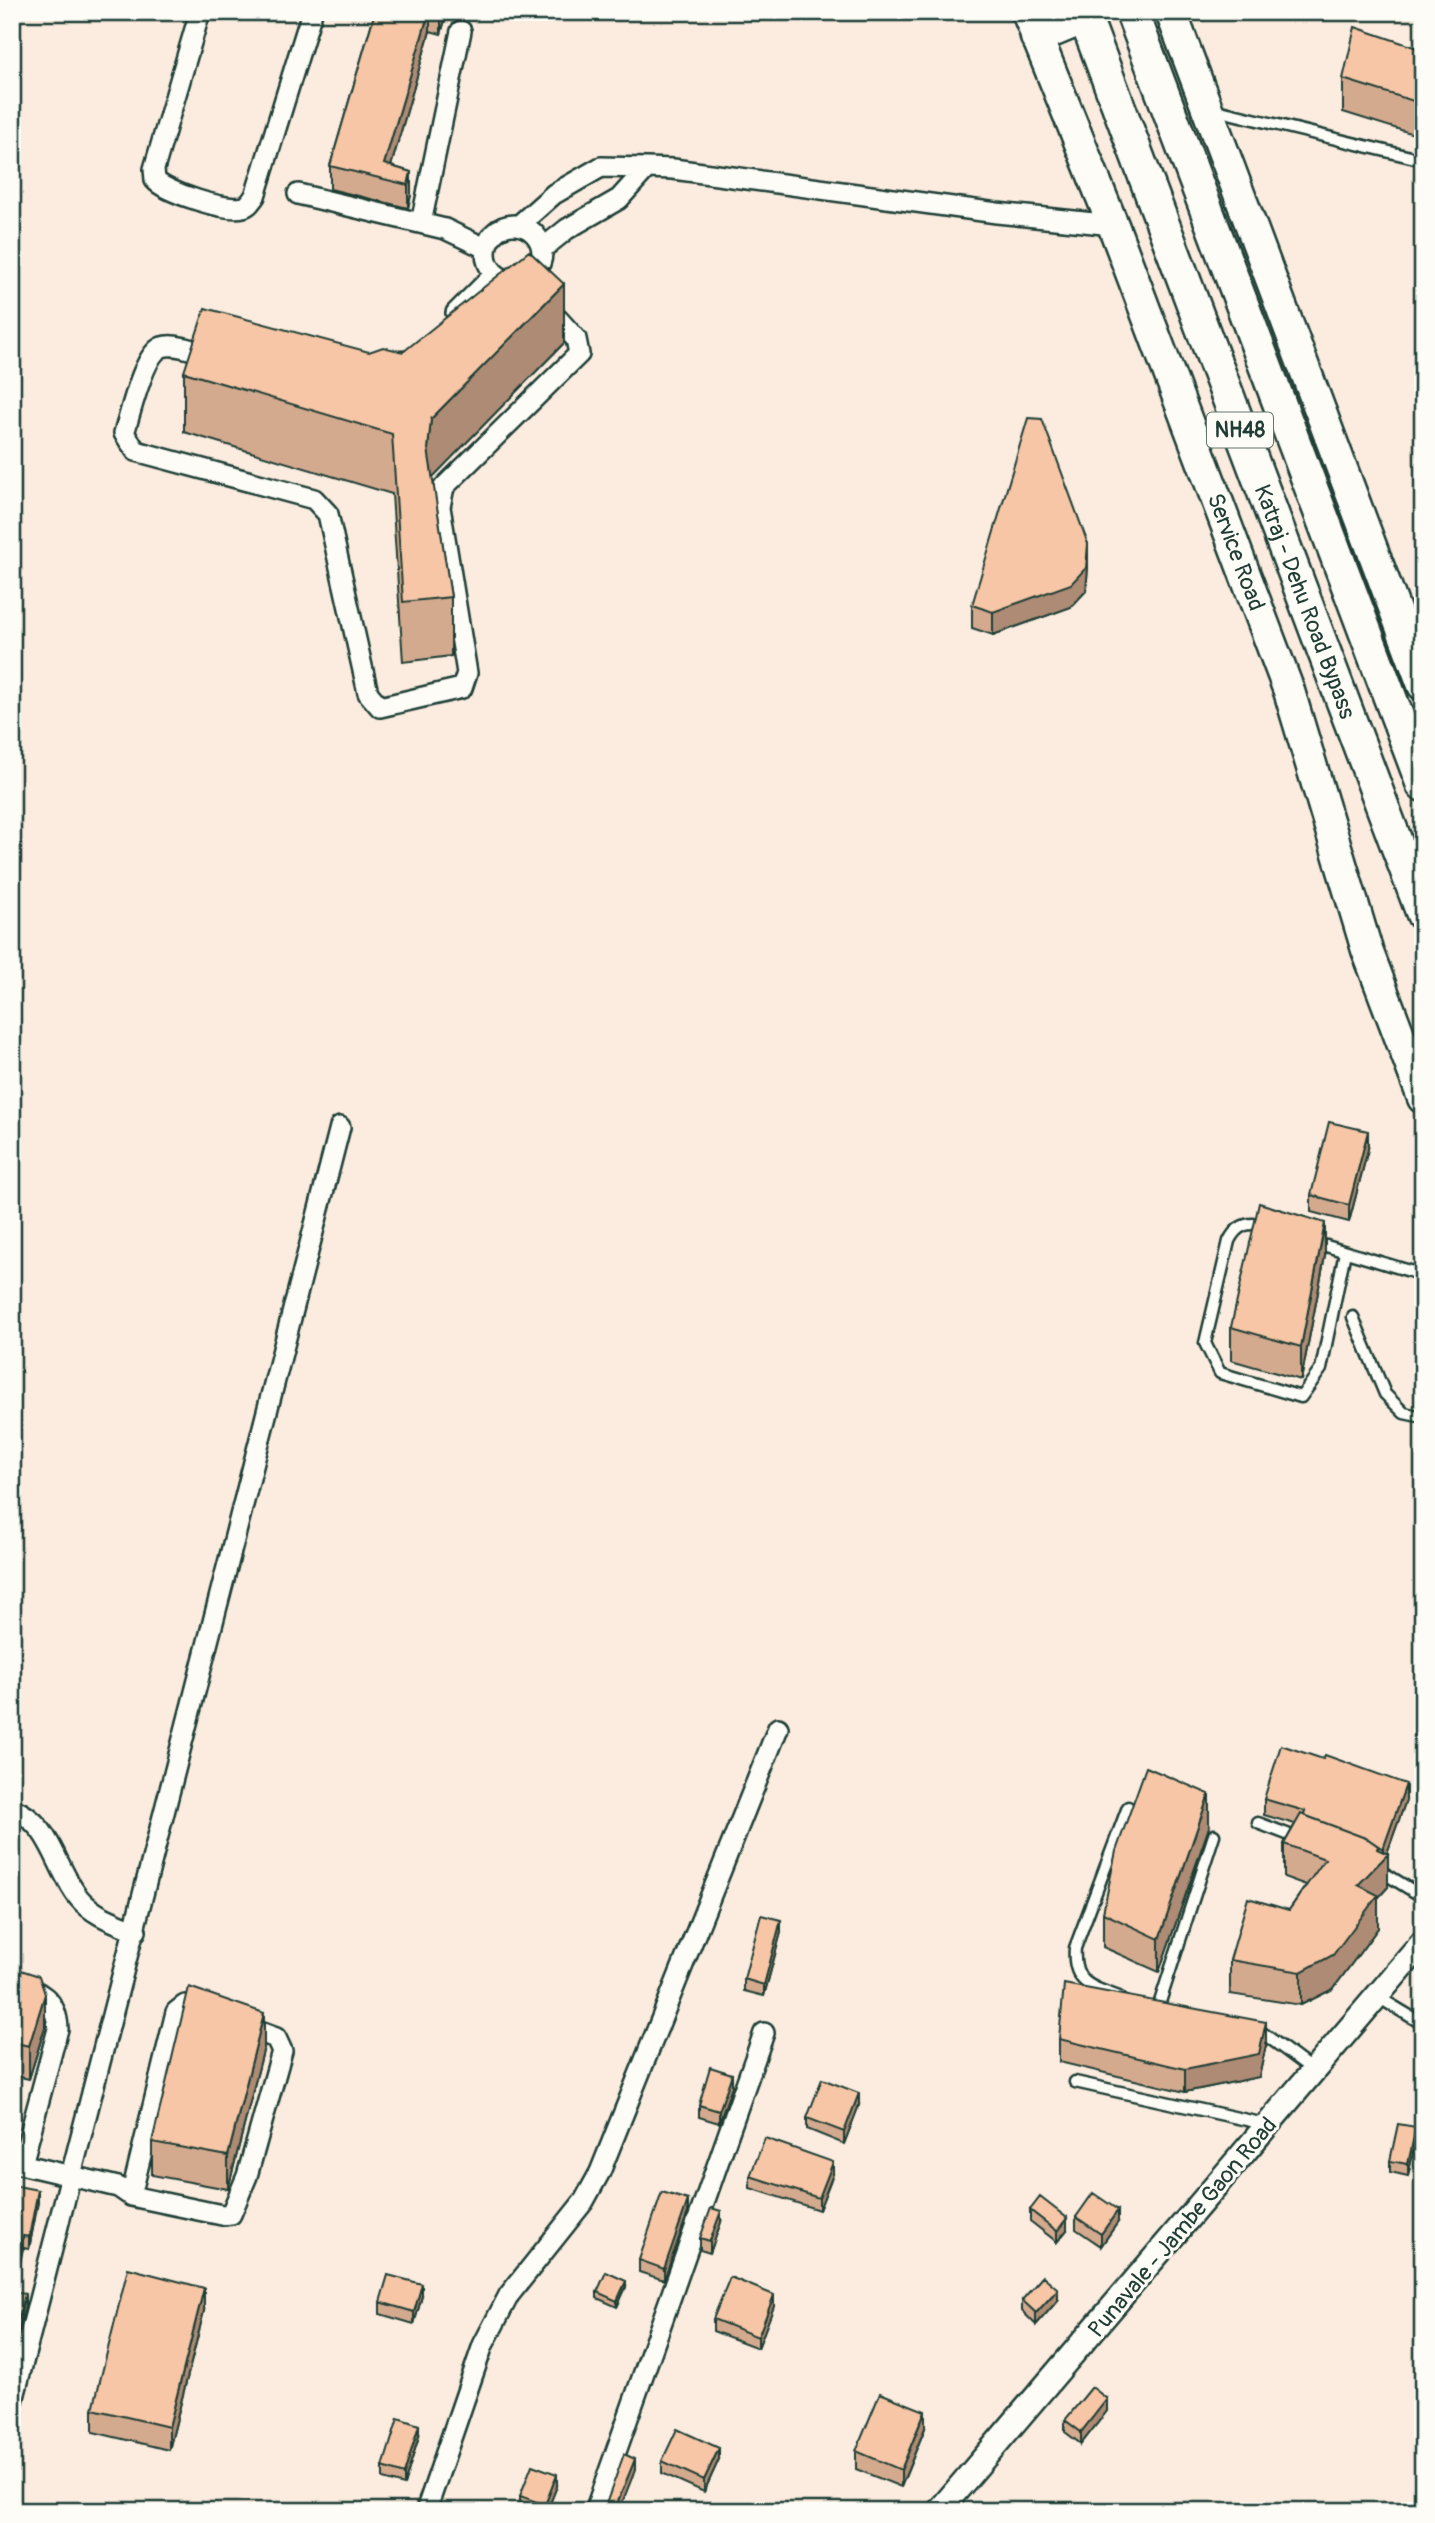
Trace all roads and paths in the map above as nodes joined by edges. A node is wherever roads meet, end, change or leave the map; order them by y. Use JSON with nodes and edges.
{"nodes":[{"id":1,"x":200,"y":12,"type":"edge"},
{"id":2,"x":312,"y":12,"type":"edge"},
{"id":3,"x":1132,"y":12,"type":"edge"},
{"id":4,"x":1171,"y":12,"type":"edge"},
{"id":5,"x":1084,"y":15,"type":"edge"},
{"id":6,"x":1032,"y":24,"type":"edge"},
{"id":7,"x":461,"y":31,"type":"dead end"},
{"id":8,"x":1207,"y":108,"type":"junction"},
{"id":9,"x":1423,"y":160,"type":"edge"},
{"id":10,"x":647,"y":168,"type":"junction"},
{"id":11,"x":298,"y":194,"type":"dead end"},
{"id":12,"x":421,"y":223,"type":"junction"},
{"id":13,"x":519,"y":225,"type":"junction"},
{"id":14,"x":1113,"y":225,"type":"junction"},
{"id":15,"x":485,"y":248,"type":"junction"},
{"id":16,"x":542,"y":249,"type":"junction"},
{"id":17,"x":495,"y":274,"type":"junction"},
{"id":18,"x":522,"y":280,"type":"junction"},
{"id":19,"x":442,"y":328,"type":"edge"},
{"id":20,"x":242,"y":365,"type":"edge"},
{"id":21,"x":1423,"y":685,"type":"edge"},
{"id":22,"x":1423,"y":785,"type":"edge"},
{"id":23,"x":1423,"y":915,"type":"edge"},
{"id":24,"x":1423,"y":1098,"type":"edge"},
{"id":25,"x":340,"y":1127,"type":"dead end"},
{"id":26,"x":1272,"y":1228,"type":"edge"},
{"id":27,"x":1296,"y":1236,"type":"edge"},
{"id":28,"x":1345,"y":1252,"type":"junction"},
{"id":29,"x":1423,"y":1275,"type":"edge"},
{"id":30,"x":1353,"y":1317,"type":"dead end"},
{"id":31,"x":1423,"y":1417,"type":"edge"},
{"id":32,"x":778,"y":1728,"type":"dead end"},
{"id":33,"x":1128,"y":1807,"type":"edge"},
{"id":34,"x":12,"y":1809,"type":"edge"},
{"id":35,"x":1258,"y":1823,"type":"dead end"},
{"id":36,"x":1214,"y":1835,"type":"dead end"},
{"id":37,"x":1308,"y":1842,"type":"edge"},
{"id":38,"x":1371,"y":1866,"type":"edge"},
{"id":39,"x":1421,"y":1893,"type":"edge"},
{"id":40,"x":136,"y":1931,"type":"junction"},
{"id":41,"x":1423,"y":1942,"type":"edge"},
{"id":42,"x":12,"y":1982,"type":"edge"},
{"id":43,"x":1377,"y":1996,"type":"junction"},
{"id":44,"x":1128,"y":1998,"type":"edge"},
{"id":45,"x":1172,"y":2007,"type":"edge"},
{"id":46,"x":1423,"y":2024,"type":"edge"},
{"id":47,"x":1249,"y":2026,"type":"edge"},
{"id":48,"x":764,"y":2033,"type":"dead end"},
{"id":49,"x":1315,"y":2071,"type":"junction"},
{"id":50,"x":1075,"y":2082,"type":"dead end"},
{"id":51,"x":1269,"y":2125,"type":"junction"},
{"id":52,"x":17,"y":2163,"type":"edge"},
{"id":53,"x":72,"y":2177,"type":"junction"},
{"id":54,"x":131,"y":2196,"type":"junction"},
{"id":55,"x":12,"y":2405,"type":"edge"},
{"id":56,"x":426,"y":2511,"type":"edge"},
{"id":57,"x":595,"y":2511,"type":"edge"},
{"id":58,"x":939,"y":2511,"type":"edge"}],
"edges":[{"from":1,"to":2,"type":"street"},
{"from":3,"to":22,"type":"highway","name":"Katraj - Dehu Road Bypass","number":"NH48"},
{"from":4,"to":8,"type":"main road"},
{"from":5,"to":6,"type":"highway"},
{"from":5,"to":23,"type":"highway","name":"Katraj - Dehu Road Bypass","number":"NH48"},
{"from":6,"to":14,"type":"main road","name":"Service Road"},
{"from":7,"to":12,"type":"street"},
{"from":8,"to":9,"type":"lane"},
{"from":8,"to":21,"type":"main road"},
{"from":10,"to":13,"type":"street"},
{"from":10,"to":14,"type":"street"},
{"from":10,"to":16,"type":"street"},
{"from":11,"to":12,"type":"street"},
{"from":12,"to":15,"type":"street"},
{"from":13,"to":15,"type":"street"},
{"from":13,"to":16,"type":"street"},
{"from":14,"to":24,"type":"main road","name":"Service Road"},
{"from":15,"to":17,"type":"street"},
{"from":16,"to":18,"type":"street"},
{"from":17,"to":18,"type":"street"},
{"from":17,"to":19,"type":"street"},
{"from":18,"to":20,"type":"street"},
{"from":25,"to":40,"type":"street"},
{"from":26,"to":28,"type":"lane"},
{"from":27,"to":28,"type":"lane"},
{"from":28,"to":29,"type":"lane"},
{"from":30,"to":31,"type":"lane"},
{"from":32,"to":56,"type":"street"},
{"from":33,"to":44,"type":"lane"},
{"from":34,"to":40,"type":"street"},
{"from":35,"to":37,"type":"lane"},
{"from":36,"to":45,"type":"lane"},
{"from":38,"to":39,"type":"lane"},
{"from":40,"to":53,"type":"street"},
{"from":41,"to":43,"type":"street","name":"Punavale - Jambe Gaon Road"},
{"from":42,"to":52,"type":"street"},
{"from":43,"to":46,"type":"lane"},
{"from":43,"to":49,"type":"street","name":"Punavale - Jambe Gaon Road"},
{"from":47,"to":49,"type":"lane"},
{"from":48,"to":57,"type":"street"},
{"from":49,"to":51,"type":"street","name":"Punavale - Jambe Gaon Road"},
{"from":50,"to":51,"type":"lane"},
{"from":51,"to":58,"type":"street","name":"Punavale - Jambe Gaon Road"},
{"from":52,"to":53,"type":"street"},
{"from":53,"to":54,"type":"street"},
{"from":53,"to":55,"type":"street"},
{"from":54,"to":54,"type":"street"}]}
